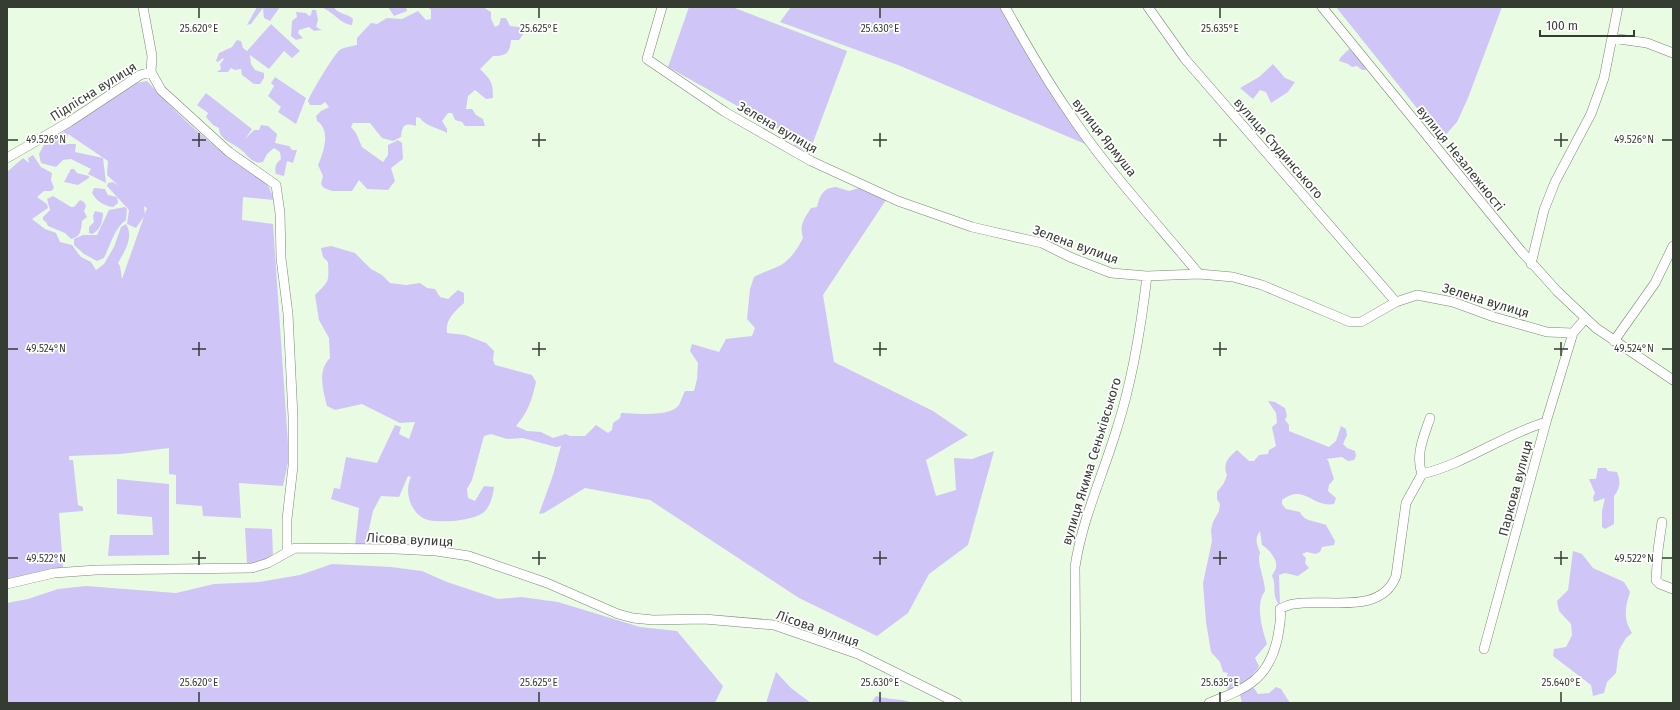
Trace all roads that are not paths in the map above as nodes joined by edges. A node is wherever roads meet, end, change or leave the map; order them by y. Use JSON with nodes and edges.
{"nodes":[{"id":1,"x":143,"y":7,"type":"edge"},
{"id":2,"x":662,"y":7,"type":"edge"},
{"id":3,"x":1005,"y":7,"type":"edge"},
{"id":4,"x":1148,"y":7,"type":"edge"},
{"id":5,"x":1322,"y":7,"type":"edge"},
{"id":6,"x":1618,"y":7,"type":"edge"},
{"id":7,"x":1612,"y":38,"type":"junction"},
{"id":8,"x":1673,"y":53,"type":"edge"},
{"id":9,"x":151,"y":72,"type":"junction"},
{"id":10,"x":7,"y":158,"type":"edge"},
{"id":11,"x":1673,"y":246,"type":"edge"},
{"id":12,"x":1531,"y":264,"type":"junction"},
{"id":13,"x":1198,"y":274,"type":"junction"},
{"id":14,"x":1147,"y":276,"type":"junction"},
{"id":15,"x":1396,"y":302,"type":"junction"},
{"id":16,"x":1585,"y":319,"type":"junction"},
{"id":17,"x":1573,"y":333,"type":"junction"},
{"id":18,"x":1614,"y":341,"type":"junction"},
{"id":19,"x":1673,"y":380,"type":"edge"},
{"id":20,"x":1430,"y":418,"type":"dead end"},
{"id":21,"x":1546,"y":422,"type":"junction"},
{"id":22,"x":1422,"y":474,"type":"junction"},
{"id":23,"x":1662,"y":522,"type":"dead end"},
{"id":24,"x":287,"y":551,"type":"junction"},
{"id":25,"x":7,"y":584,"type":"edge"},
{"id":26,"x":1673,"y":589,"type":"edge"},
{"id":27,"x":1484,"y":649,"type":"dead end"},
{"id":28,"x":957,"y":703,"type":"edge"},
{"id":29,"x":1076,"y":703,"type":"edge"},
{"id":30,"x":1209,"y":703,"type":"edge"}],
"edges":[{"from":1,"to":9,"type":"street"},
{"from":2,"to":14,"type":"street","name":"Зелена вулиця"},
{"from":3,"to":13,"type":"street","name":"вулиця Ярмуша"},
{"from":4,"to":15,"type":"street","name":"вулиця Студинського"},
{"from":5,"to":12,"type":"street","name":"вулиця Незалежності"},
{"from":6,"to":7,"type":"street"},
{"from":7,"to":8,"type":"street"},
{"from":7,"to":12,"type":"street"},
{"from":9,"to":10,"type":"street","name":"Підлісна вулиця"},
{"from":9,"to":24,"type":"street"},
{"from":11,"to":18,"type":"street"},
{"from":12,"to":16,"type":"street","name":"вулиця Незалежності"},
{"from":13,"to":14,"type":"street","name":"Зелена вулиця"},
{"from":13,"to":15,"type":"street","name":"Зелена вулиця"},
{"from":14,"to":29,"type":"street","name":"вулиця Якима Сеньківського"},
{"from":15,"to":17,"type":"street","name":"Зелена вулиця"},
{"from":16,"to":17,"type":"street"},
{"from":16,"to":18,"type":"street","name":"вулиця Незалежності"},
{"from":17,"to":21,"type":"street","name":"Паркова вулиця"},
{"from":18,"to":19,"type":"street","name":"вулиця Незалежності"},
{"from":20,"to":22,"type":"street"},
{"from":21,"to":22,"type":"street"},
{"from":21,"to":27,"type":"street","name":"Паркова вулиця"},
{"from":22,"to":30,"type":"street"},
{"from":23,"to":26,"type":"street"},
{"from":24,"to":25,"type":"street","name":"Лісова вулиця"},
{"from":24,"to":28,"type":"street","name":"Лісова вулиця"}]}
